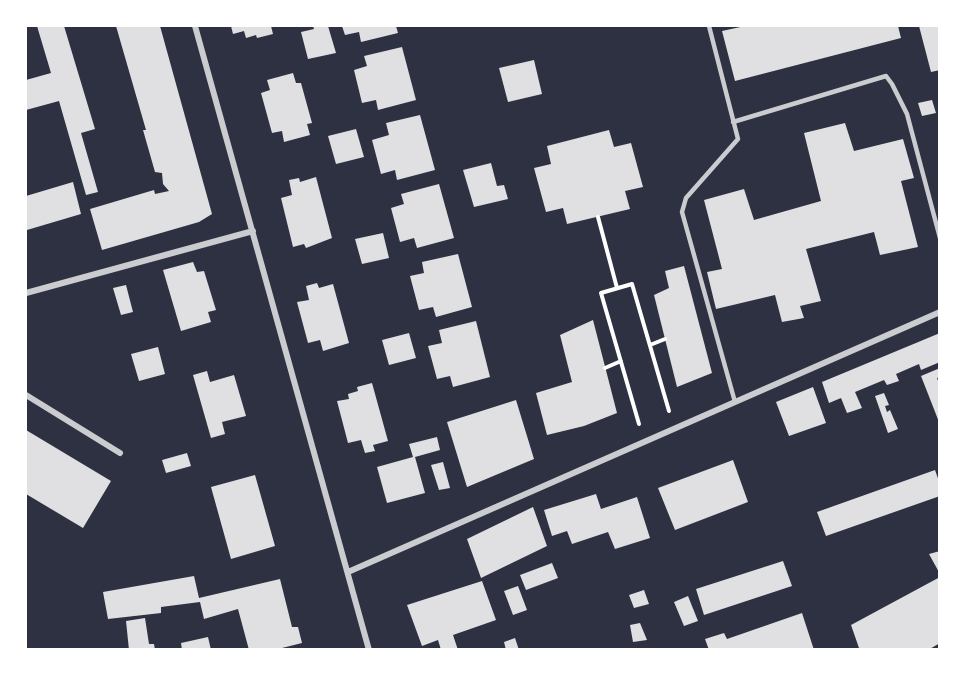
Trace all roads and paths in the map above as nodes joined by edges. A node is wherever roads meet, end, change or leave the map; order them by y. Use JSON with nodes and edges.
{"nodes":[{"id":1,"x":195,"y":26,"type":"edge"},
{"id":2,"x":709,"y":26,"type":"edge"},
{"id":3,"x":733,"y":122,"type":"junction"},
{"id":4,"x":598,"y":217,"type":"dead end"},
{"id":5,"x":254,"y":231,"type":"junction"},
{"id":6,"x":939,"y":238,"type":"edge"},
{"id":7,"x":618,"y":288,"type":"junction"},
{"id":8,"x":26,"y":293,"type":"edge"},
{"id":9,"x":939,"y":312,"type":"edge"},
{"id":10,"x":665,"y":339,"type":"dead end"},
{"id":11,"x":650,"y":345,"type":"junction"},
{"id":12,"x":621,"y":362,"type":"junction"},
{"id":13,"x":605,"y":368,"type":"dead end"},
{"id":14,"x":26,"y":395,"type":"edge"},
{"id":15,"x":735,"y":402,"type":"junction"},
{"id":16,"x":674,"y":429,"type":"junction"},
{"id":17,"x":644,"y":442,"type":"junction"},
{"id":18,"x":120,"y":453,"type":"dead end"},
{"id":19,"x":348,"y":572,"type":"junction"},
{"id":20,"x":369,"y":650,"type":"edge"}],
"edges":[{"from":1,"to":5,"type":"street"},
{"from":2,"to":3,"type":"lane"},
{"from":3,"to":6,"type":"lane"},
{"from":3,"to":15,"type":"lane"},
{"from":4,"to":7,"type":"path"},
{"from":5,"to":8,"type":"street"},
{"from":5,"to":19,"type":"street"},
{"from":7,"to":11,"type":"path"},
{"from":7,"to":12,"type":"path"},
{"from":9,"to":15,"type":"street"},
{"from":10,"to":11,"type":"path"},
{"from":11,"to":16,"type":"path"},
{"from":12,"to":13,"type":"path"},
{"from":12,"to":17,"type":"path"},
{"from":14,"to":18,"type":"street"},
{"from":15,"to":16,"type":"street"},
{"from":16,"to":17,"type":"street"},
{"from":17,"to":19,"type":"street"},
{"from":19,"to":20,"type":"street"}]}
